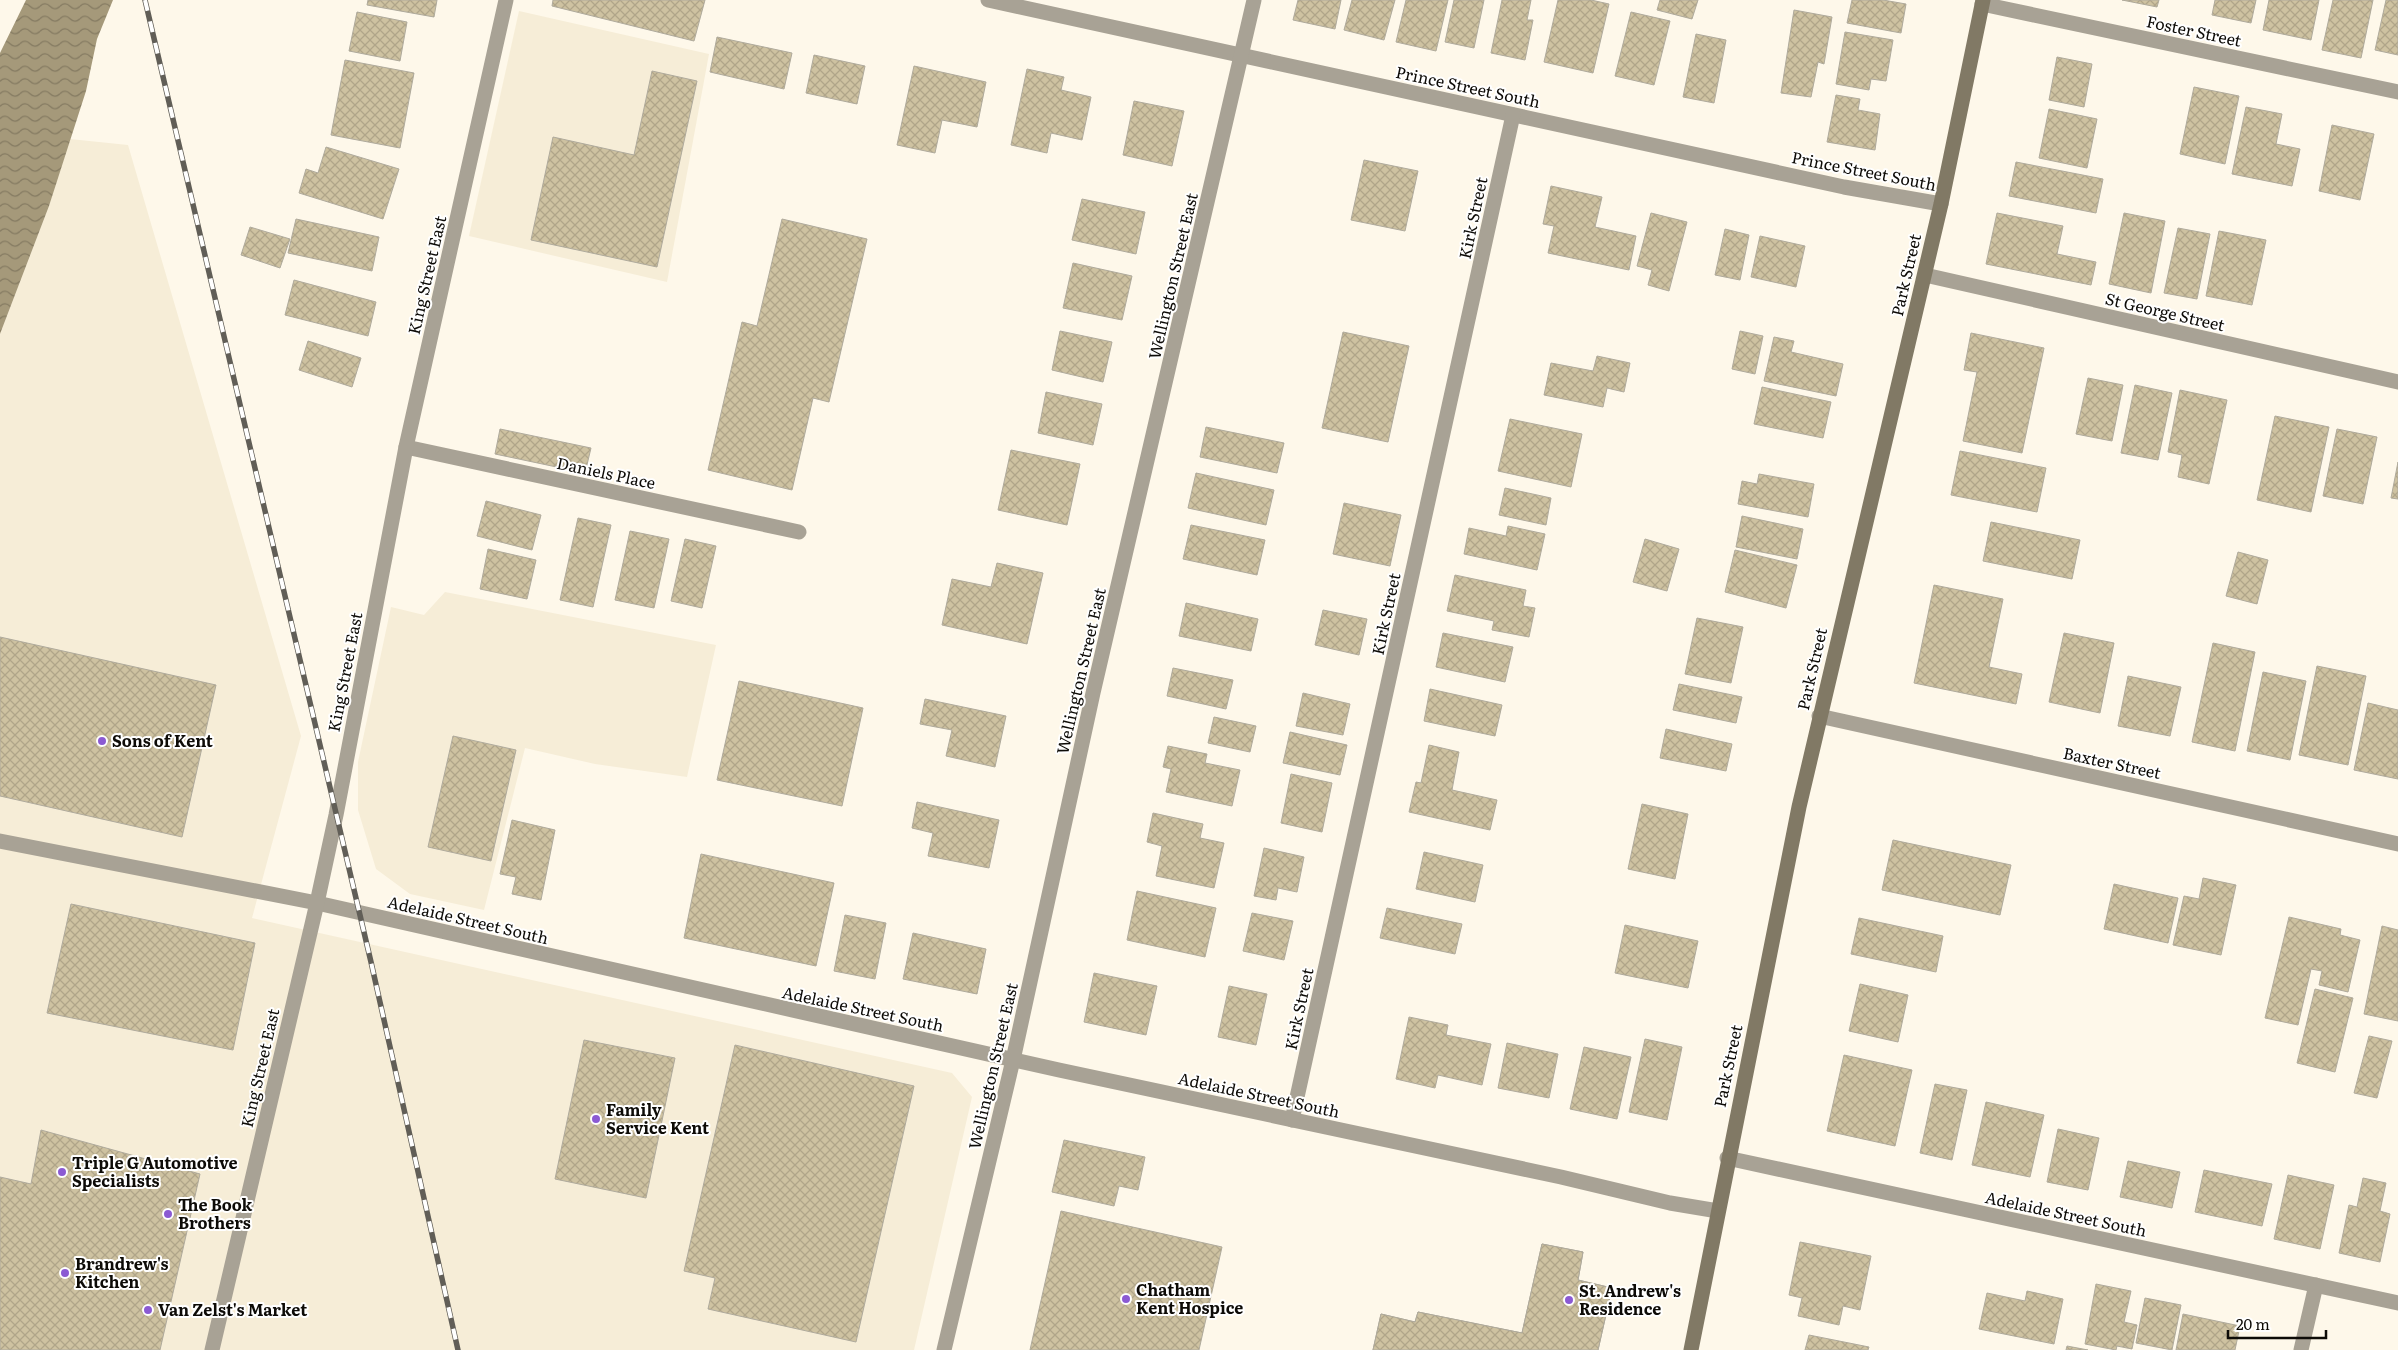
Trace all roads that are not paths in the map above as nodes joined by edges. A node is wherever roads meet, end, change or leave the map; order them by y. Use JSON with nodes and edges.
{"nodes":[{"id":1,"x":506,"y":0,"type":"edge"},
{"id":2,"x":988,"y":0,"type":"edge"},
{"id":3,"x":1254,"y":0,"type":"edge"},
{"id":4,"x":1983,"y":2,"type":"edge"},
{"id":5,"x":1242,"y":55,"type":"junction"},
{"id":6,"x":2398,"y":92,"type":"edge"},
{"id":7,"x":1513,"y":115,"type":"junction"},
{"id":8,"x":1941,"y":204,"type":"junction"},
{"id":9,"x":1925,"y":275,"type":"junction"},
{"id":10,"x":2398,"y":382,"type":"edge"},
{"id":11,"x":406,"y":448,"type":"junction"},
{"id":12,"x":799,"y":532,"type":"dead end"},
{"id":13,"x":1819,"y":716,"type":"junction"},
{"id":14,"x":0,"y":841,"type":"edge"},
{"id":15,"x":2398,"y":844,"type":"edge"},
{"id":16,"x":316,"y":903,"type":"junction"},
{"id":17,"x":1013,"y":1060,"type":"junction"},
{"id":18,"x":1292,"y":1120,"type":"junction"},
{"id":19,"x":1728,"y":1158,"type":"junction"},
{"id":20,"x":1718,"y":1211,"type":"junction"},
{"id":21,"x":2316,"y":1286,"type":"junction"},
{"id":22,"x":2398,"y":1303,"type":"edge"},
{"id":23,"x":212,"y":1350,"type":"edge"},
{"id":24,"x":944,"y":1350,"type":"edge"},
{"id":25,"x":1691,"y":1350,"type":"edge"},
{"id":26,"x":2301,"y":1350,"type":"edge"}],
"edges":[{"from":1,"to":11,"type":"street","name":"King Street East"},
{"from":2,"to":5,"type":"street","name":"Prince Street South"},
{"from":3,"to":5,"type":"street","name":"Wellington Street East"},
{"from":4,"to":6,"type":"street","name":"Foster Street"},
{"from":4,"to":8,"type":"street","name":"Park Street"},
{"from":5,"to":7,"type":"street","name":"Prince Street South"},
{"from":5,"to":17,"type":"street","name":"Wellington Street East"},
{"from":7,"to":8,"type":"street","name":"Prince Street South"},
{"from":7,"to":18,"type":"street","name":"Kirk Street"},
{"from":8,"to":9,"type":"street","name":"Park Street"},
{"from":9,"to":10,"type":"street","name":"St George Street"},
{"from":9,"to":13,"type":"street","name":"Park Street"},
{"from":11,"to":12,"type":"street","name":"Daniels Place"},
{"from":11,"to":16,"type":"street","name":"King Street East"},
{"from":13,"to":15,"type":"street","name":"Baxter Street"},
{"from":13,"to":19,"type":"street","name":"Park Street"},
{"from":14,"to":16,"type":"street","name":"Adelaide Street South"},
{"from":16,"to":17,"type":"street","name":"Adelaide Street South"},
{"from":16,"to":23,"type":"street","name":"King Street East"},
{"from":17,"to":18,"type":"street","name":"Adelaide Street South"},
{"from":17,"to":24,"type":"street","name":"Wellington Street East"},
{"from":18,"to":20,"type":"street","name":"Adelaide Street South"},
{"from":19,"to":20,"type":"street","name":"Park Street"},
{"from":19,"to":21,"type":"street","name":"Adelaide Street South"},
{"from":20,"to":25,"type":"street","name":"Park Street"},
{"from":21,"to":22,"type":"street","name":"Adelaide Street South"},
{"from":21,"to":26,"type":"street"}]}
